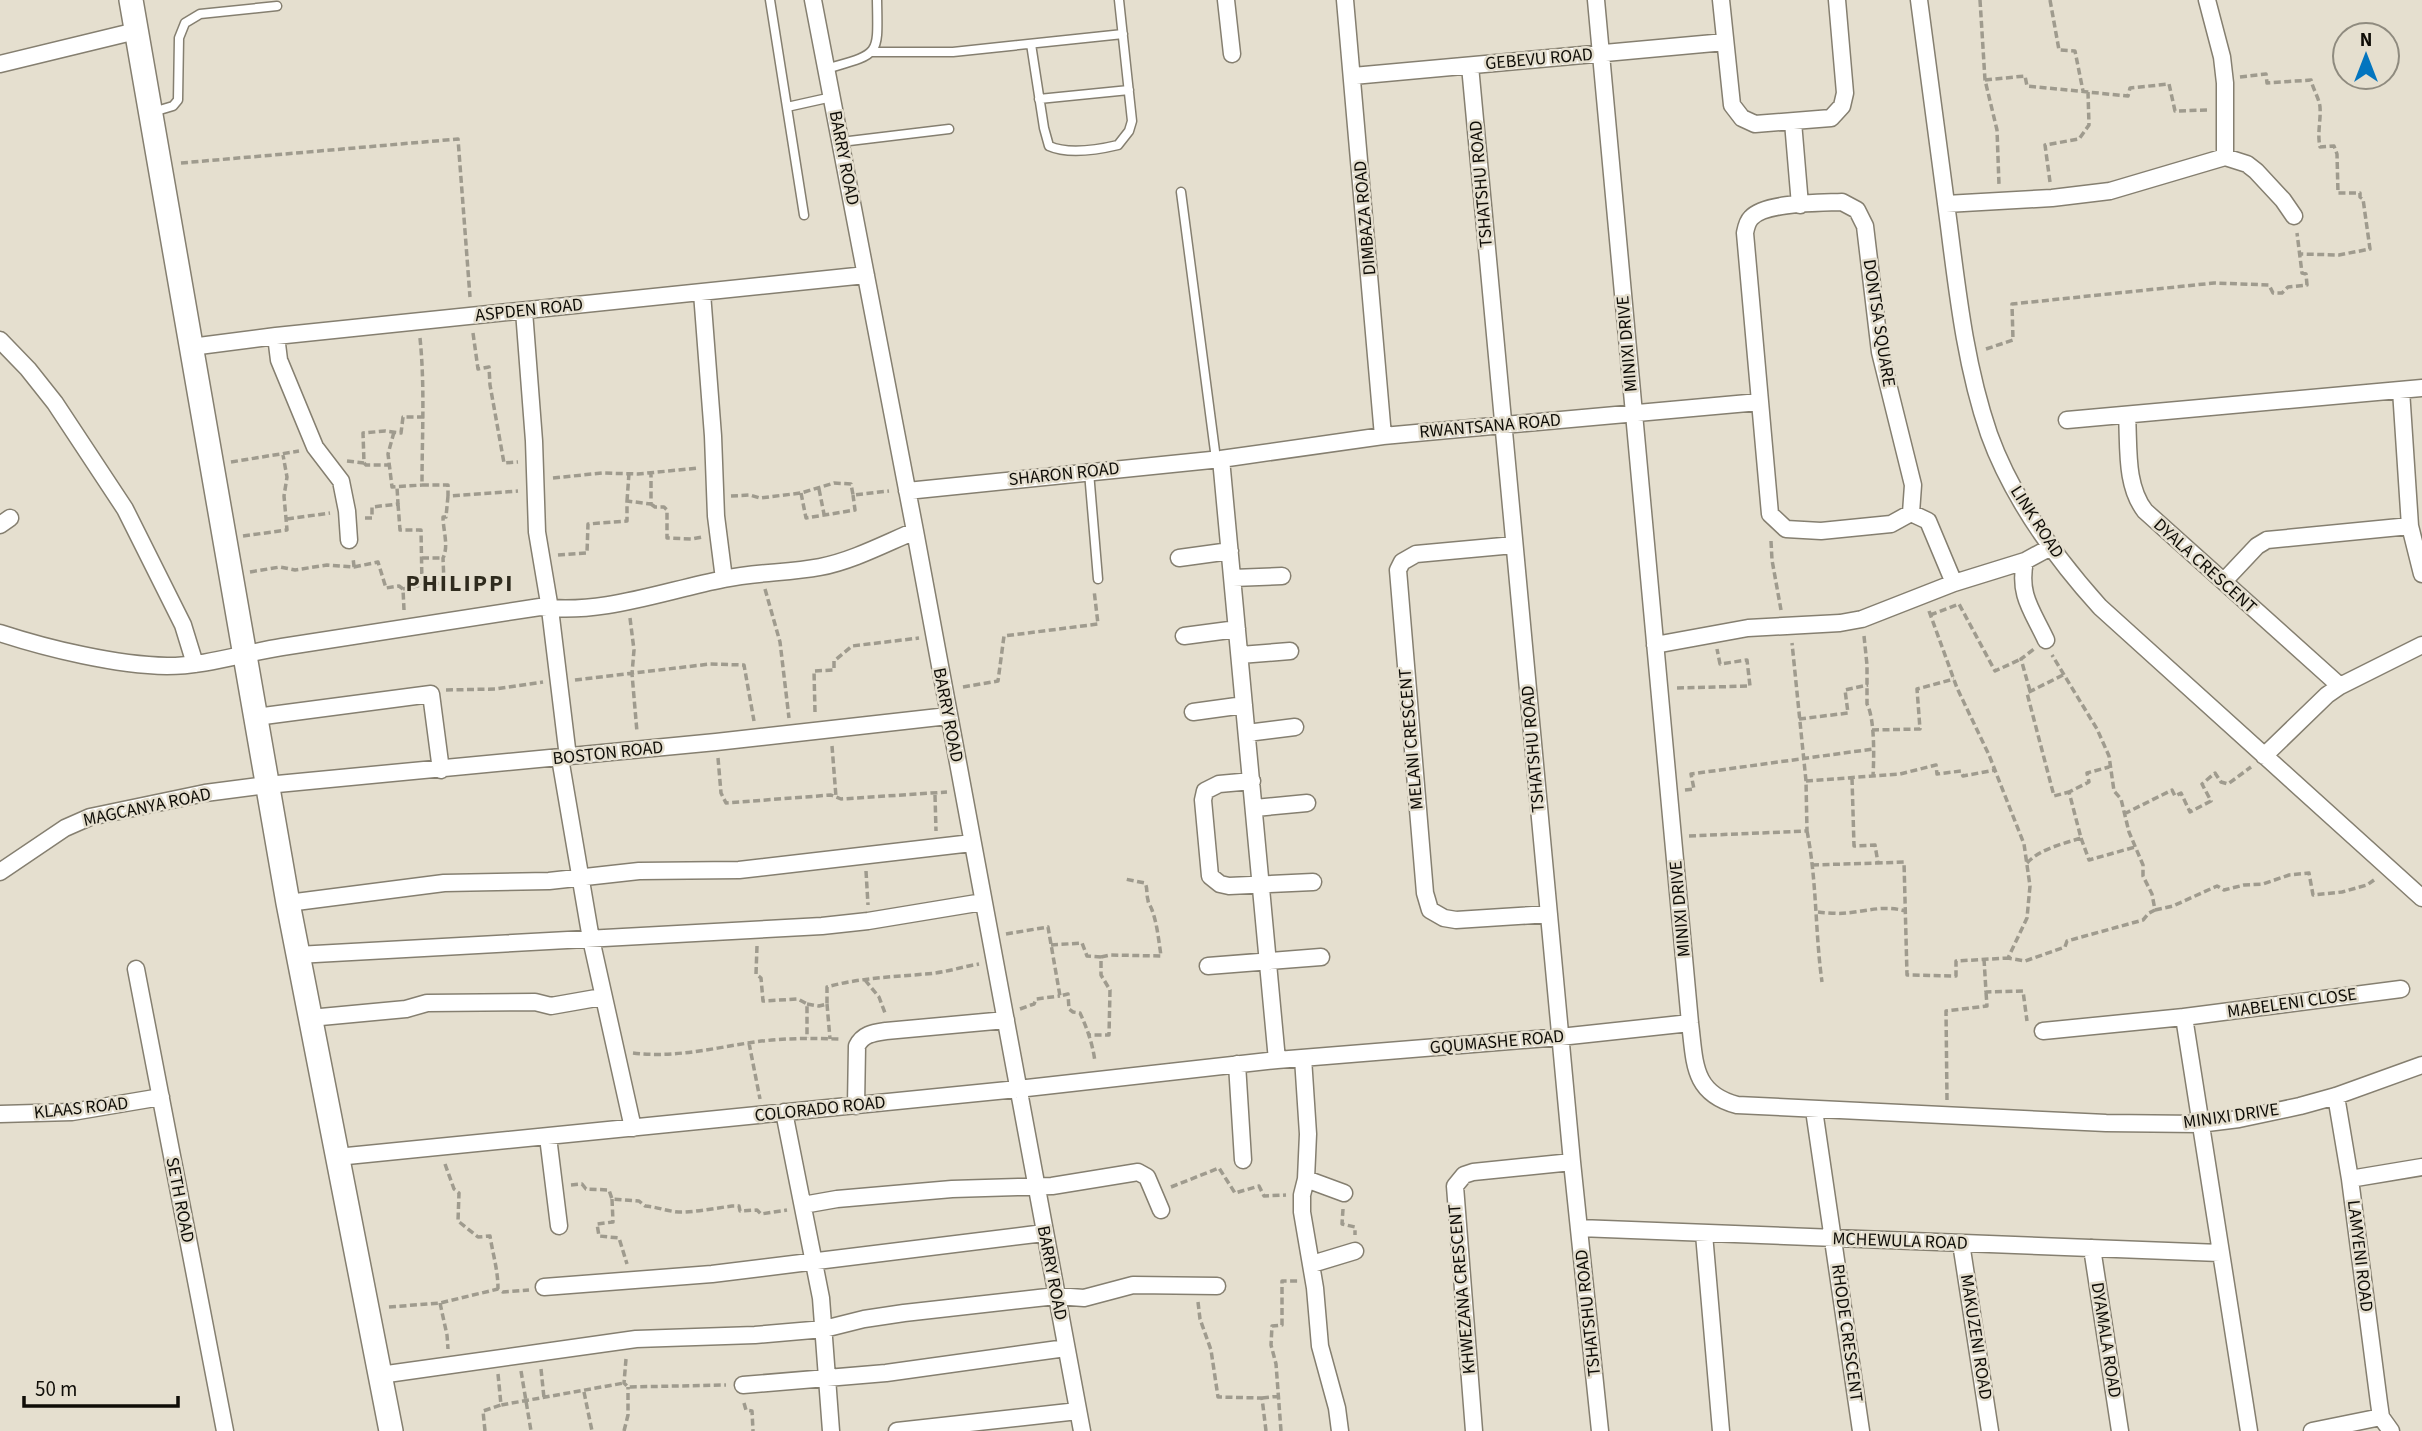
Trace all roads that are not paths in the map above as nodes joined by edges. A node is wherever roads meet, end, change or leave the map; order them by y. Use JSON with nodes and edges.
{"nodes":[{"id":1,"x":131,"y":0,"type":"edge"},
{"id":2,"x":770,"y":0,"type":"edge"},
{"id":3,"x":813,"y":0,"type":"edge"},
{"id":4,"x":877,"y":0,"type":"edge"},
{"id":5,"x":1119,"y":0,"type":"edge"},
{"id":6,"x":1226,"y":0,"type":"edge"},
{"id":7,"x":1345,"y":0,"type":"edge"},
{"id":8,"x":1596,"y":0,"type":"edge"},
{"id":9,"x":1721,"y":0,"type":"edge"},
{"id":10,"x":1837,"y":0,"type":"edge"},
{"id":11,"x":1919,"y":0,"type":"edge"},
{"id":12,"x":2207,"y":0,"type":"edge"},
{"id":13,"x":277,"y":6,"type":"dead end"},
{"id":14,"x":136,"y":31,"type":"junction"},
{"id":15,"x":1123,"y":34,"type":"junction"},
{"id":16,"x":1725,"y":42,"type":"junction"},
{"id":17,"x":1031,"y":44,"type":"junction"},
{"id":18,"x":872,"y":52,"type":"junction"},
{"id":19,"x":1232,"y":54,"type":"dead end"},
{"id":20,"x":1600,"y":54,"type":"junction"},
{"id":21,"x":0,"y":64,"type":"edge"},
{"id":22,"x":1470,"y":66,"type":"junction"},
{"id":23,"x":826,"y":69,"type":"junction"},
{"id":24,"x":1353,"y":76,"type":"junction"},
{"id":25,"x":1129,"y":90,"type":"junction"},
{"id":26,"x":832,"y":97,"type":"junction"},
{"id":27,"x":1039,"y":99,"type":"junction"},
{"id":28,"x":787,"y":107,"type":"junction"},
{"id":29,"x":150,"y":113,"type":"junction"},
{"id":30,"x":1793,"y":122,"type":"junction"},
{"id":31,"x":948,"y":129,"type":"dead end"},
{"id":32,"x":841,"y":142,"type":"junction"},
{"id":33,"x":2225,"y":157,"type":"junction"},
{"id":34,"x":1181,"y":192,"type":"dead end"},
{"id":35,"x":1946,"y":204,"type":"junction"},
{"id":36,"x":1800,"y":205,"type":"junction"},
{"id":37,"x":804,"y":215,"type":"dead end"},
{"id":38,"x":2294,"y":216,"type":"road end"},
{"id":39,"x":866,"y":275,"type":"junction"},
{"id":40,"x":702,"y":293,"type":"junction"},
{"id":41,"x":524,"y":311,"type":"junction"},
{"id":42,"x":276,"y":336,"type":"junction"},
{"id":43,"x":0,"y":340,"type":"edge"},
{"id":44,"x":191,"y":347,"type":"junction"},
{"id":45,"x":2422,"y":388,"type":"edge"},
{"id":46,"x":2401,"y":390,"type":"junction"},
{"id":47,"x":1759,"y":402,"type":"junction"},
{"id":48,"x":1634,"y":414,"type":"junction"},
{"id":49,"x":2127,"y":415,"type":"junction"},
{"id":50,"x":2067,"y":420,"type":"dead end"},
{"id":51,"x":1504,"y":425,"type":"junction"},
{"id":52,"x":1383,"y":436,"type":"junction"},
{"id":53,"x":1219,"y":459,"type":"junction"},
{"id":54,"x":1089,"y":472,"type":"junction"},
{"id":55,"x":907,"y":491,"type":"junction"},
{"id":56,"x":1911,"y":513,"type":"junction"},
{"id":57,"x":2410,"y":526,"type":"junction"},
{"id":58,"x":915,"y":531,"type":"junction"},
{"id":59,"x":349,"y":540,"type":"road end"},
{"id":60,"x":1514,"y":545,"type":"junction"},
{"id":61,"x":2052,"y":547,"type":"junction"},
{"id":62,"x":1230,"y":551,"type":"junction"},
{"id":63,"x":1179,"y":558,"type":"dead end"},
{"id":64,"x":2025,"y":561,"type":"junction"},
{"id":65,"x":2422,"y":574,"type":"edge"},
{"id":66,"x":1282,"y":576,"type":"dead end"},
{"id":67,"x":1233,"y":578,"type":"junction"},
{"id":68,"x":724,"y":579,"type":"junction"},
{"id":69,"x":1098,"y":579,"type":"road end"},
{"id":70,"x":2224,"y":581,"type":"junction"},
{"id":71,"x":1954,"y":583,"type":"junction"},
{"id":72,"x":550,"y":608,"type":"junction"},
{"id":73,"x":1237,"y":629,"type":"junction"},
{"id":74,"x":0,"y":633,"type":"edge"},
{"id":75,"x":1184,"y":636,"type":"dead end"},
{"id":76,"x":2046,"y":640,"type":"road end"},
{"id":77,"x":1655,"y":645,"type":"junction"},
{"id":78,"x":2422,"y":645,"type":"edge"},
{"id":79,"x":1290,"y":651,"type":"dead end"},
{"id":80,"x":244,"y":653,"type":"junction"},
{"id":81,"x":1240,"y":655,"type":"junction"},
{"id":82,"x":195,"y":664,"type":"junction"},
{"id":83,"x":2340,"y":686,"type":"junction"},
{"id":84,"x":1244,"y":705,"type":"junction"},
{"id":85,"x":1193,"y":712,"type":"dead end"},
{"id":86,"x":948,"y":716,"type":"junction"},
{"id":87,"x":256,"y":717,"type":"junction"},
{"id":88,"x":1295,"y":727,"type":"dead end"},
{"id":89,"x":1247,"y":733,"type":"junction"},
{"id":90,"x":2264,"y":756,"type":"junction"},
{"id":91,"x":564,"y":757,"type":"junction"},
{"id":92,"x":441,"y":770,"type":"junction"},
{"id":93,"x":1252,"y":780,"type":"junction"},
{"id":94,"x":267,"y":785,"type":"junction"},
{"id":95,"x":1307,"y":803,"type":"dead end"},
{"id":96,"x":1255,"y":808,"type":"junction"},
{"id":97,"x":972,"y":843,"type":"junction"},
{"id":98,"x":0,"y":872,"type":"edge"},
{"id":99,"x":581,"y":877,"type":"junction"},
{"id":100,"x":1313,"y":882,"type":"dead end"},
{"id":101,"x":1261,"y":884,"type":"junction"},
{"id":102,"x":2422,"y":898,"type":"edge"},
{"id":103,"x":983,"y":902,"type":"junction"},
{"id":104,"x":288,"y":903,"type":"junction"},
{"id":105,"x":1549,"y":914,"type":"junction"},
{"id":106,"x":591,"y":939,"type":"junction"},
{"id":107,"x":297,"y":955,"type":"junction"},
{"id":108,"x":1321,"y":957,"type":"dead end"},
{"id":109,"x":1269,"y":961,"type":"junction"},
{"id":110,"x":1208,"y":966,"type":"dead end"},
{"id":111,"x":136,"y":969,"type":"dead end"},
{"id":112,"x":2401,"y":989,"type":"dead end"},
{"id":113,"x":602,"y":997,"type":"junction"},
{"id":114,"x":1005,"y":1015,"type":"junction"},
{"id":115,"x":2184,"y":1017,"type":"junction"},
{"id":116,"x":310,"y":1018,"type":"junction"},
{"id":117,"x":1690,"y":1023,"type":"junction"},
{"id":118,"x":2043,"y":1031,"type":"road end"},
{"id":119,"x":1560,"y":1037,"type":"junction"},
{"id":120,"x":1303,"y":1058,"type":"junction"},
{"id":121,"x":1277,"y":1060,"type":"junction"},
{"id":122,"x":1237,"y":1065,"type":"junction"},
{"id":123,"x":2422,"y":1065,"type":"edge"},
{"id":124,"x":1018,"y":1089,"type":"junction"},
{"id":125,"x":2336,"y":1096,"type":"junction"},
{"id":126,"x":161,"y":1097,"type":"junction"},
{"id":127,"x":856,"y":1106,"type":"junction"},
{"id":128,"x":1814,"y":1110,"type":"junction"},
{"id":129,"x":784,"y":1112,"type":"junction"},
{"id":130,"x":0,"y":1114,"type":"edge"},
{"id":131,"x":2199,"y":1124,"type":"junction"},
{"id":132,"x":633,"y":1128,"type":"junction"},
{"id":133,"x":548,"y":1137,"type":"junction"},
{"id":134,"x":337,"y":1157,"type":"junction"},
{"id":135,"x":1243,"y":1160,"type":"dead end"},
{"id":136,"x":1572,"y":1162,"type":"junction"},
{"id":137,"x":2422,"y":1167,"type":"edge"},
{"id":138,"x":2350,"y":1179,"type":"junction"},
{"id":139,"x":1035,"y":1186,"type":"junction"},
{"id":140,"x":1304,"y":1187,"type":"junction"},
{"id":141,"x":1344,"y":1193,"type":"road end"},
{"id":142,"x":803,"y":1205,"type":"junction"},
{"id":143,"x":1161,"y":1210,"type":"dead end"},
{"id":144,"x":559,"y":1226,"type":"dead end"},
{"id":145,"x":1579,"y":1228,"type":"junction"},
{"id":146,"x":1044,"y":1233,"type":"junction"},
{"id":147,"x":1704,"y":1234,"type":"junction"},
{"id":148,"x":1834,"y":1238,"type":"junction"},
{"id":149,"x":1961,"y":1243,"type":"junction"},
{"id":150,"x":2092,"y":1248,"type":"junction"},
{"id":151,"x":1355,"y":1251,"type":"road end"},
{"id":152,"x":2220,"y":1253,"type":"junction"},
{"id":153,"x":814,"y":1261,"type":"junction"},
{"id":154,"x":1313,"y":1271,"type":"junction"},
{"id":155,"x":1217,"y":1286,"type":"dead end"},
{"id":156,"x":544,"y":1287,"type":"road end"},
{"id":157,"x":1056,"y":1296,"type":"junction"},
{"id":158,"x":824,"y":1329,"type":"junction"},
{"id":159,"x":1066,"y":1348,"type":"junction"},
{"id":160,"x":380,"y":1375,"type":"junction"},
{"id":161,"x":828,"y":1377,"type":"junction"},
{"id":162,"x":743,"y":1385,"type":"road end"},
{"id":163,"x":1078,"y":1411,"type":"junction"},
{"id":164,"x":2386,"y":1424,"type":"edge"},
{"id":165,"x":225,"y":1431,"type":"edge"},
{"id":166,"x":391,"y":1431,"type":"edge"},
{"id":167,"x":831,"y":1431,"type":"edge"},
{"id":168,"x":897,"y":1431,"type":"edge"},
{"id":169,"x":1082,"y":1431,"type":"edge"},
{"id":170,"x":1340,"y":1431,"type":"edge"},
{"id":171,"x":1474,"y":1431,"type":"edge"},
{"id":172,"x":1600,"y":1431,"type":"edge"},
{"id":173,"x":1721,"y":1431,"type":"edge"},
{"id":174,"x":1861,"y":1431,"type":"edge"},
{"id":175,"x":1990,"y":1431,"type":"edge"},
{"id":176,"x":2120,"y":1431,"type":"edge"},
{"id":177,"x":2249,"y":1431,"type":"edge"},
{"id":178,"x":2312,"y":1431,"type":"edge"}],
"edges":[{"from":1,"to":14,"type":"street"},
{"from":2,"to":28,"type":"lane"},
{"from":3,"to":23,"type":"street","name":"BARRY ROAD"},
{"from":4,"to":18,"type":"lane"},
{"from":5,"to":15,"type":"lane"},
{"from":6,"to":19,"type":"street"},
{"from":7,"to":24,"type":"street","name":"DIMBAZA ROAD"},
{"from":8,"to":20,"type":"street","name":"MINIXI DRIVE"},
{"from":9,"to":16,"type":"street"},
{"from":10,"to":30,"type":"street"},
{"from":11,"to":35,"type":"street","name":"LINK ROAD"},
{"from":12,"to":33,"type":"street"},
{"from":13,"to":29,"type":"lane"},
{"from":14,"to":21,"type":"street"},
{"from":14,"to":29,"type":"street"},
{"from":15,"to":17,"type":"lane"},
{"from":15,"to":25,"type":"lane"},
{"from":16,"to":20,"type":"street","name":"GEBEVU ROAD"},
{"from":16,"to":30,"type":"street"},
{"from":17,"to":18,"type":"lane"},
{"from":17,"to":27,"type":"lane"},
{"from":18,"to":23,"type":"lane"},
{"from":20,"to":22,"type":"street","name":"GEBEVU ROAD"},
{"from":20,"to":48,"type":"street","name":"MINIXI DRIVE"},
{"from":22,"to":24,"type":"street","name":"GEBEVU ROAD"},
{"from":22,"to":51,"type":"street","name":"TSHATSHU ROAD"},
{"from":23,"to":26,"type":"street","name":"BARRY ROAD"},
{"from":24,"to":52,"type":"street","name":"DIMBAZA ROAD"},
{"from":25,"to":27,"type":"lane"},
{"from":25,"to":27,"type":"lane"},
{"from":26,"to":28,"type":"lane"},
{"from":26,"to":32,"type":"street","name":"BARRY ROAD"},
{"from":28,"to":37,"type":"lane"},
{"from":29,"to":44,"type":"street"},
{"from":30,"to":36,"type":"street"},
{"from":31,"to":32,"type":"lane"},
{"from":32,"to":39,"type":"street","name":"BARRY ROAD"},
{"from":33,"to":35,"type":"street"},
{"from":33,"to":38,"type":"street"},
{"from":34,"to":53,"type":"lane"},
{"from":35,"to":61,"type":"street","name":"LINK ROAD"},
{"from":36,"to":47,"type":"street","name":"DONTSA SQUARE"},
{"from":36,"to":56,"type":"street","name":"DONTSA SQUARE"},
{"from":39,"to":40,"type":"street","name":"ASPDEN ROAD"},
{"from":39,"to":55,"type":"street","name":"BARRY ROAD"},
{"from":40,"to":41,"type":"street","name":"ASPDEN ROAD"},
{"from":40,"to":68,"type":"street"},
{"from":41,"to":42,"type":"street","name":"ASPDEN ROAD"},
{"from":41,"to":72,"type":"street"},
{"from":42,"to":44,"type":"street","name":"ASPDEN ROAD"},
{"from":42,"to":59,"type":"street"},
{"from":43,"to":82,"type":"street"},
{"from":44,"to":80,"type":"street"},
{"from":45,"to":46,"type":"street"},
{"from":46,"to":49,"type":"street"},
{"from":46,"to":57,"type":"street"},
{"from":47,"to":48,"type":"street","name":"RWANTSANA ROAD"},
{"from":47,"to":56,"type":"street","name":"DONTSA SQUARE"},
{"from":48,"to":51,"type":"street","name":"RWANTSANA ROAD"},
{"from":48,"to":77,"type":"street","name":"MINIXI DRIVE"},
{"from":49,"to":50,"type":"street"},
{"from":49,"to":70,"type":"street","name":"DYALA CRESCENT"},
{"from":51,"to":52,"type":"street","name":"RWANTSANA ROAD"},
{"from":51,"to":60,"type":"street","name":"TSHATSHU ROAD"},
{"from":52,"to":53,"type":"street","name":"RWANTSANA ROAD"},
{"from":53,"to":54,"type":"street","name":"SHARON ROAD"},
{"from":53,"to":62,"type":"street"},
{"from":54,"to":55,"type":"street","name":"SHARON ROAD"},
{"from":54,"to":69,"type":"lane"},
{"from":55,"to":58,"type":"street","name":"BARRY ROAD"},
{"from":56,"to":71,"type":"street"},
{"from":57,"to":65,"type":"street"},
{"from":57,"to":70,"type":"street"},
{"from":58,"to":68,"type":"street"},
{"from":58,"to":86,"type":"street","name":"BARRY ROAD"},
{"from":60,"to":105,"type":"street","name":"TSHATSHU ROAD"},
{"from":60,"to":105,"type":"street","name":"MELANI CRESCENT"},
{"from":61,"to":64,"type":"street"},
{"from":61,"to":90,"type":"street","name":"LINK ROAD"},
{"from":62,"to":63,"type":"street"},
{"from":62,"to":67,"type":"street"},
{"from":64,"to":71,"type":"street"},
{"from":64,"to":76,"type":"street"},
{"from":66,"to":67,"type":"street"},
{"from":67,"to":73,"type":"street"},
{"from":68,"to":72,"type":"street"},
{"from":70,"to":83,"type":"street","name":"DYALA CRESCENT"},
{"from":71,"to":77,"type":"street"},
{"from":72,"to":80,"type":"street"},
{"from":72,"to":91,"type":"street"},
{"from":73,"to":75,"type":"street"},
{"from":73,"to":81,"type":"street"},
{"from":74,"to":82,"type":"street"},
{"from":77,"to":117,"type":"street","name":"MINIXI DRIVE"},
{"from":78,"to":83,"type":"street"},
{"from":79,"to":81,"type":"street"},
{"from":80,"to":82,"type":"street"},
{"from":80,"to":87,"type":"street"},
{"from":81,"to":84,"type":"street"},
{"from":83,"to":90,"type":"street"},
{"from":84,"to":85,"type":"street"},
{"from":84,"to":89,"type":"street"},
{"from":86,"to":91,"type":"street","name":"BOSTON ROAD"},
{"from":86,"to":97,"type":"street","name":"BARRY ROAD"},
{"from":87,"to":92,"type":"street"},
{"from":87,"to":94,"type":"street"},
{"from":88,"to":89,"type":"street"},
{"from":89,"to":93,"type":"street"},
{"from":90,"to":102,"type":"street","name":"LINK ROAD"},
{"from":91,"to":92,"type":"street","name":"BOSTON ROAD"},
{"from":91,"to":99,"type":"street"},
{"from":92,"to":94,"type":"street","name":"BOSTON ROAD"},
{"from":93,"to":96,"type":"street"},
{"from":93,"to":101,"type":"street"},
{"from":94,"to":98,"type":"street","name":"MAGCANYA ROAD"},
{"from":94,"to":104,"type":"street"},
{"from":95,"to":96,"type":"street"},
{"from":96,"to":101,"type":"street"},
{"from":97,"to":99,"type":"street"},
{"from":97,"to":103,"type":"street","name":"BARRY ROAD"},
{"from":99,"to":104,"type":"street"},
{"from":99,"to":106,"type":"street"},
{"from":100,"to":101,"type":"street"},
{"from":101,"to":109,"type":"street"},
{"from":103,"to":106,"type":"street"},
{"from":103,"to":114,"type":"street","name":"BARRY ROAD"},
{"from":104,"to":107,"type":"street"},
{"from":105,"to":119,"type":"street","name":"TSHATSHU ROAD"},
{"from":106,"to":107,"type":"street"},
{"from":106,"to":113,"type":"street"},
{"from":107,"to":116,"type":"street"},
{"from":108,"to":109,"type":"street"},
{"from":109,"to":110,"type":"street"},
{"from":109,"to":121,"type":"street"},
{"from":111,"to":126,"type":"street","name":"SETH ROAD"},
{"from":112,"to":115,"type":"street","name":"MABELENI CLOSE"},
{"from":113,"to":116,"type":"street"},
{"from":113,"to":132,"type":"street"},
{"from":114,"to":124,"type":"street","name":"BARRY ROAD"},
{"from":114,"to":127,"type":"street"},
{"from":115,"to":118,"type":"street","name":"MABELENI CLOSE"},
{"from":115,"to":131,"type":"street"},
{"from":116,"to":134,"type":"street"},
{"from":117,"to":119,"type":"street","name":"GQUMASHE ROAD"},
{"from":117,"to":128,"type":"street","name":"MINIXI DRIVE"},
{"from":119,"to":120,"type":"street","name":"GQUMASHE ROAD"},
{"from":119,"to":136,"type":"street","name":"TSHATSHU ROAD"},
{"from":120,"to":121,"type":"street","name":"COLORADO ROAD"},
{"from":120,"to":140,"type":"street"},
{"from":121,"to":122,"type":"street","name":"COLORADO ROAD"},
{"from":122,"to":124,"type":"street","name":"COLORADO ROAD"},
{"from":122,"to":135,"type":"street"},
{"from":123,"to":125,"type":"street","name":"MINIXI DRIVE"},
{"from":124,"to":127,"type":"street","name":"COLORADO ROAD"},
{"from":124,"to":139,"type":"street","name":"BARRY ROAD"},
{"from":125,"to":131,"type":"street","name":"MINIXI DRIVE"},
{"from":125,"to":138,"type":"street","name":"LAMYENI ROAD"},
{"from":126,"to":130,"type":"street","name":"KLAAS ROAD"},
{"from":126,"to":165,"type":"street","name":"SETH ROAD"},
{"from":127,"to":129,"type":"street","name":"COLORADO ROAD"},
{"from":128,"to":131,"type":"street","name":"MINIXI DRIVE"},
{"from":128,"to":148,"type":"street","name":"RHODE CRESCENT"},
{"from":129,"to":132,"type":"street","name":"COLORADO ROAD"},
{"from":129,"to":142,"type":"street"},
{"from":131,"to":152,"type":"street"},
{"from":132,"to":133,"type":"street","name":"COLORADO ROAD"},
{"from":133,"to":134,"type":"street","name":"COLORADO ROAD"},
{"from":133,"to":144,"type":"street"},
{"from":134,"to":160,"type":"street"},
{"from":136,"to":145,"type":"street","name":"TSHATSHU ROAD"},
{"from":136,"to":171,"type":"street","name":"KHWEZANA CRESCENT"},
{"from":137,"to":138,"type":"street"},
{"from":138,"to":164,"type":"street","name":"LAMYENI ROAD"},
{"from":139,"to":142,"type":"street"},
{"from":139,"to":143,"type":"street"},
{"from":139,"to":146,"type":"street","name":"BARRY ROAD"},
{"from":140,"to":141,"type":"street"},
{"from":140,"to":154,"type":"street"},
{"from":142,"to":153,"type":"street"},
{"from":145,"to":147,"type":"street","name":"MCHEWULA ROAD"},
{"from":145,"to":172,"type":"street","name":"TSHATSHU ROAD"},
{"from":146,"to":153,"type":"street"},
{"from":146,"to":157,"type":"street","name":"BARRY ROAD"},
{"from":147,"to":148,"type":"street","name":"MCHEWULA ROAD"},
{"from":147,"to":173,"type":"street"},
{"from":148,"to":149,"type":"street","name":"MCHEWULA ROAD"},
{"from":148,"to":174,"type":"street","name":"RHODE CRESCENT"},
{"from":149,"to":150,"type":"street","name":"MCHEWULA ROAD"},
{"from":149,"to":175,"type":"street","name":"MAKUZENI ROAD"},
{"from":150,"to":152,"type":"street","name":"MCHEWULA ROAD"},
{"from":150,"to":176,"type":"street","name":"DYAMALA ROAD"},
{"from":151,"to":154,"type":"street"},
{"from":152,"to":177,"type":"street"},
{"from":153,"to":156,"type":"street"},
{"from":153,"to":158,"type":"street"},
{"from":154,"to":170,"type":"street"},
{"from":155,"to":157,"type":"street"},
{"from":157,"to":158,"type":"street"},
{"from":157,"to":159,"type":"street","name":"BARRY ROAD"},
{"from":158,"to":160,"type":"street"},
{"from":158,"to":161,"type":"street"},
{"from":159,"to":161,"type":"street"},
{"from":159,"to":163,"type":"street","name":"BARRY ROAD"},
{"from":160,"to":166,"type":"street"},
{"from":161,"to":162,"type":"street"},
{"from":161,"to":167,"type":"street"},
{"from":163,"to":168,"type":"street"},
{"from":163,"to":169,"type":"street","name":"BARRY ROAD"},
{"from":164,"to":178,"type":"street"}]}
